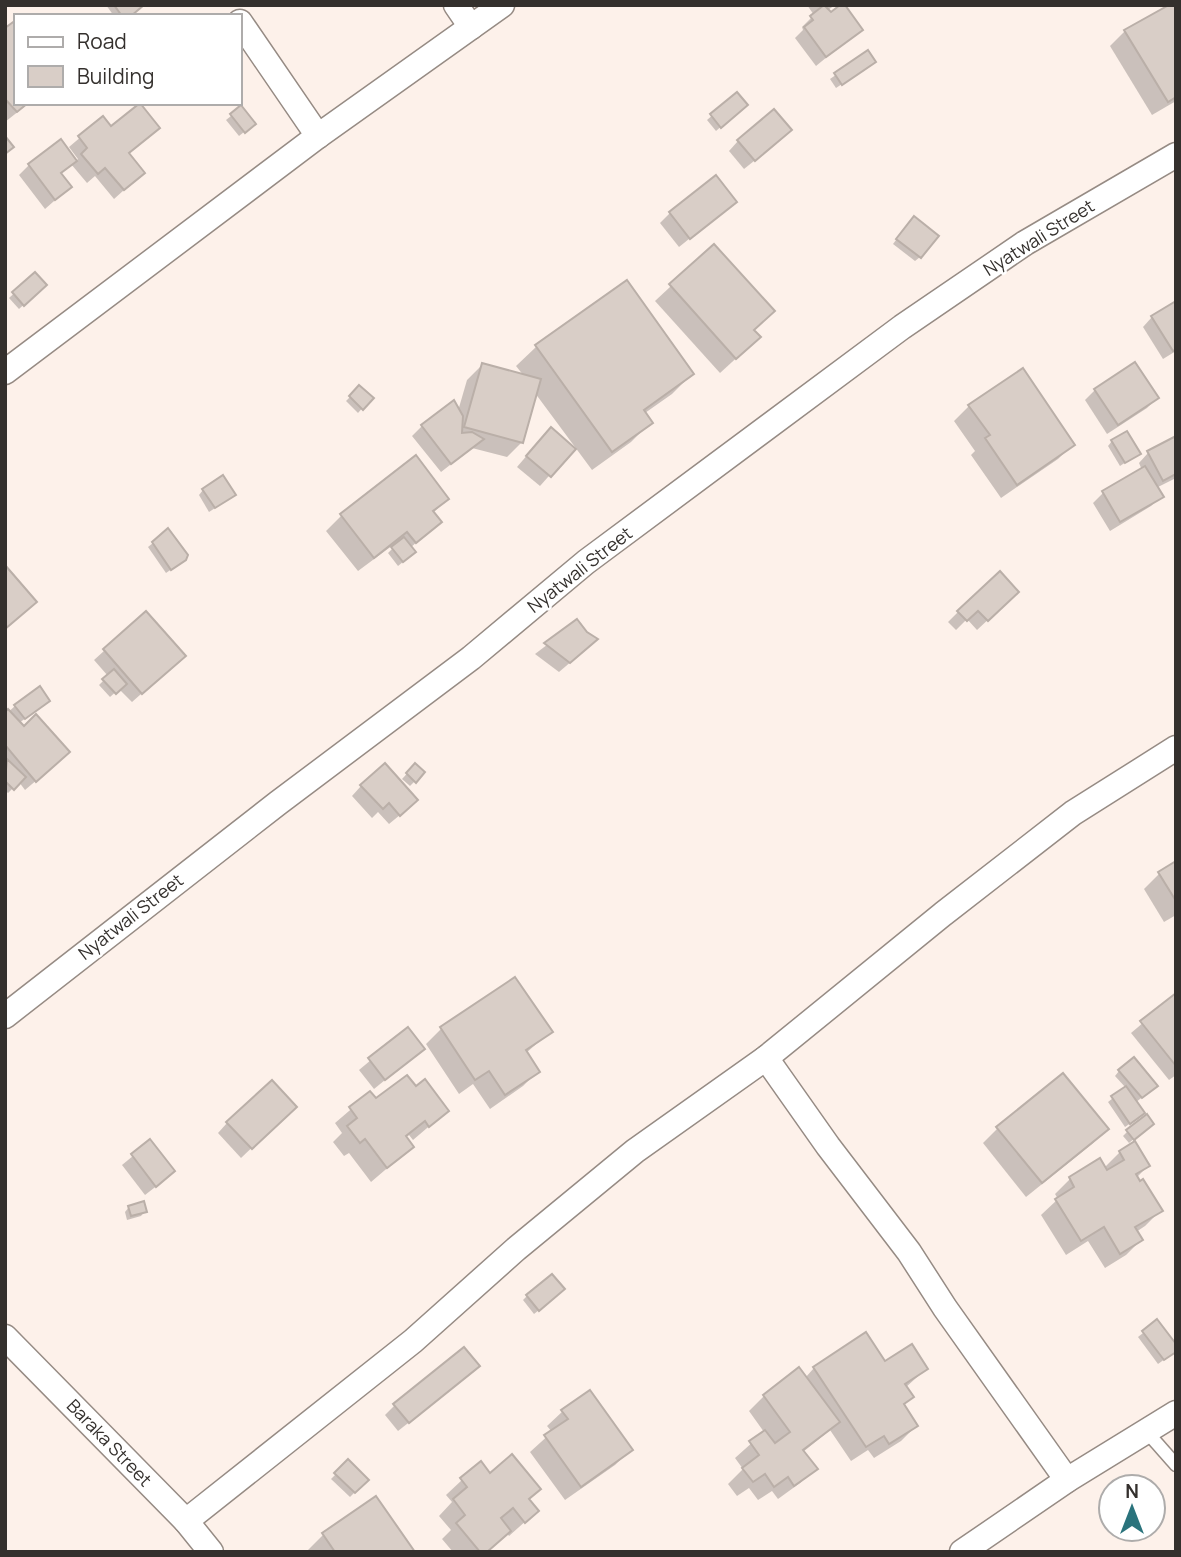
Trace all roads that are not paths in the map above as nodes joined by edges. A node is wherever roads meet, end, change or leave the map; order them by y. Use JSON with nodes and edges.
{"nodes":[{"id":1,"x":457,"y":5,"type":"edge"},
{"id":2,"x":502,"y":5,"type":"edge"},
{"id":3,"x":242,"y":25,"type":"edge"},
{"id":4,"x":471,"y":27,"type":"junction"},
{"id":5,"x":318,"y":136,"type":"junction"},
{"id":6,"x":1176,"y":155,"type":"edge"},
{"id":7,"x":5,"y":372,"type":"edge"},
{"id":8,"x":1176,"y":748,"type":"edge"},
{"id":9,"x":5,"y":1016,"type":"edge"},
{"id":10,"x":766,"y":1058,"type":"junction"},
{"id":11,"x":5,"y":1338,"type":"edge"},
{"id":12,"x":1176,"y":1413,"type":"edge"},
{"id":13,"x":1146,"y":1431,"type":"junction"},
{"id":14,"x":1176,"y":1465,"type":"edge"},
{"id":15,"x":1067,"y":1480,"type":"junction"},
{"id":16,"x":186,"y":1521,"type":"junction"},
{"id":17,"x":211,"y":1552,"type":"edge"},
{"id":18,"x":962,"y":1552,"type":"edge"}],
"edges":[{"from":1,"to":4,"type":"street"},
{"from":2,"to":4,"type":"street"},
{"from":3,"to":5,"type":"street"},
{"from":4,"to":5,"type":"street"},
{"from":5,"to":7,"type":"street"},
{"from":6,"to":9,"type":"street","name":"Nyatwali Street"},
{"from":8,"to":10,"type":"street"},
{"from":10,"to":15,"type":"street"},
{"from":10,"to":16,"type":"street"},
{"from":11,"to":16,"type":"street","name":"Baraka Street"},
{"from":12,"to":13,"type":"street"},
{"from":13,"to":14,"type":"lane"},
{"from":13,"to":15,"type":"street"},
{"from":15,"to":18,"type":"street"},
{"from":16,"to":17,"type":"street","name":"Baraka Street"}]}
